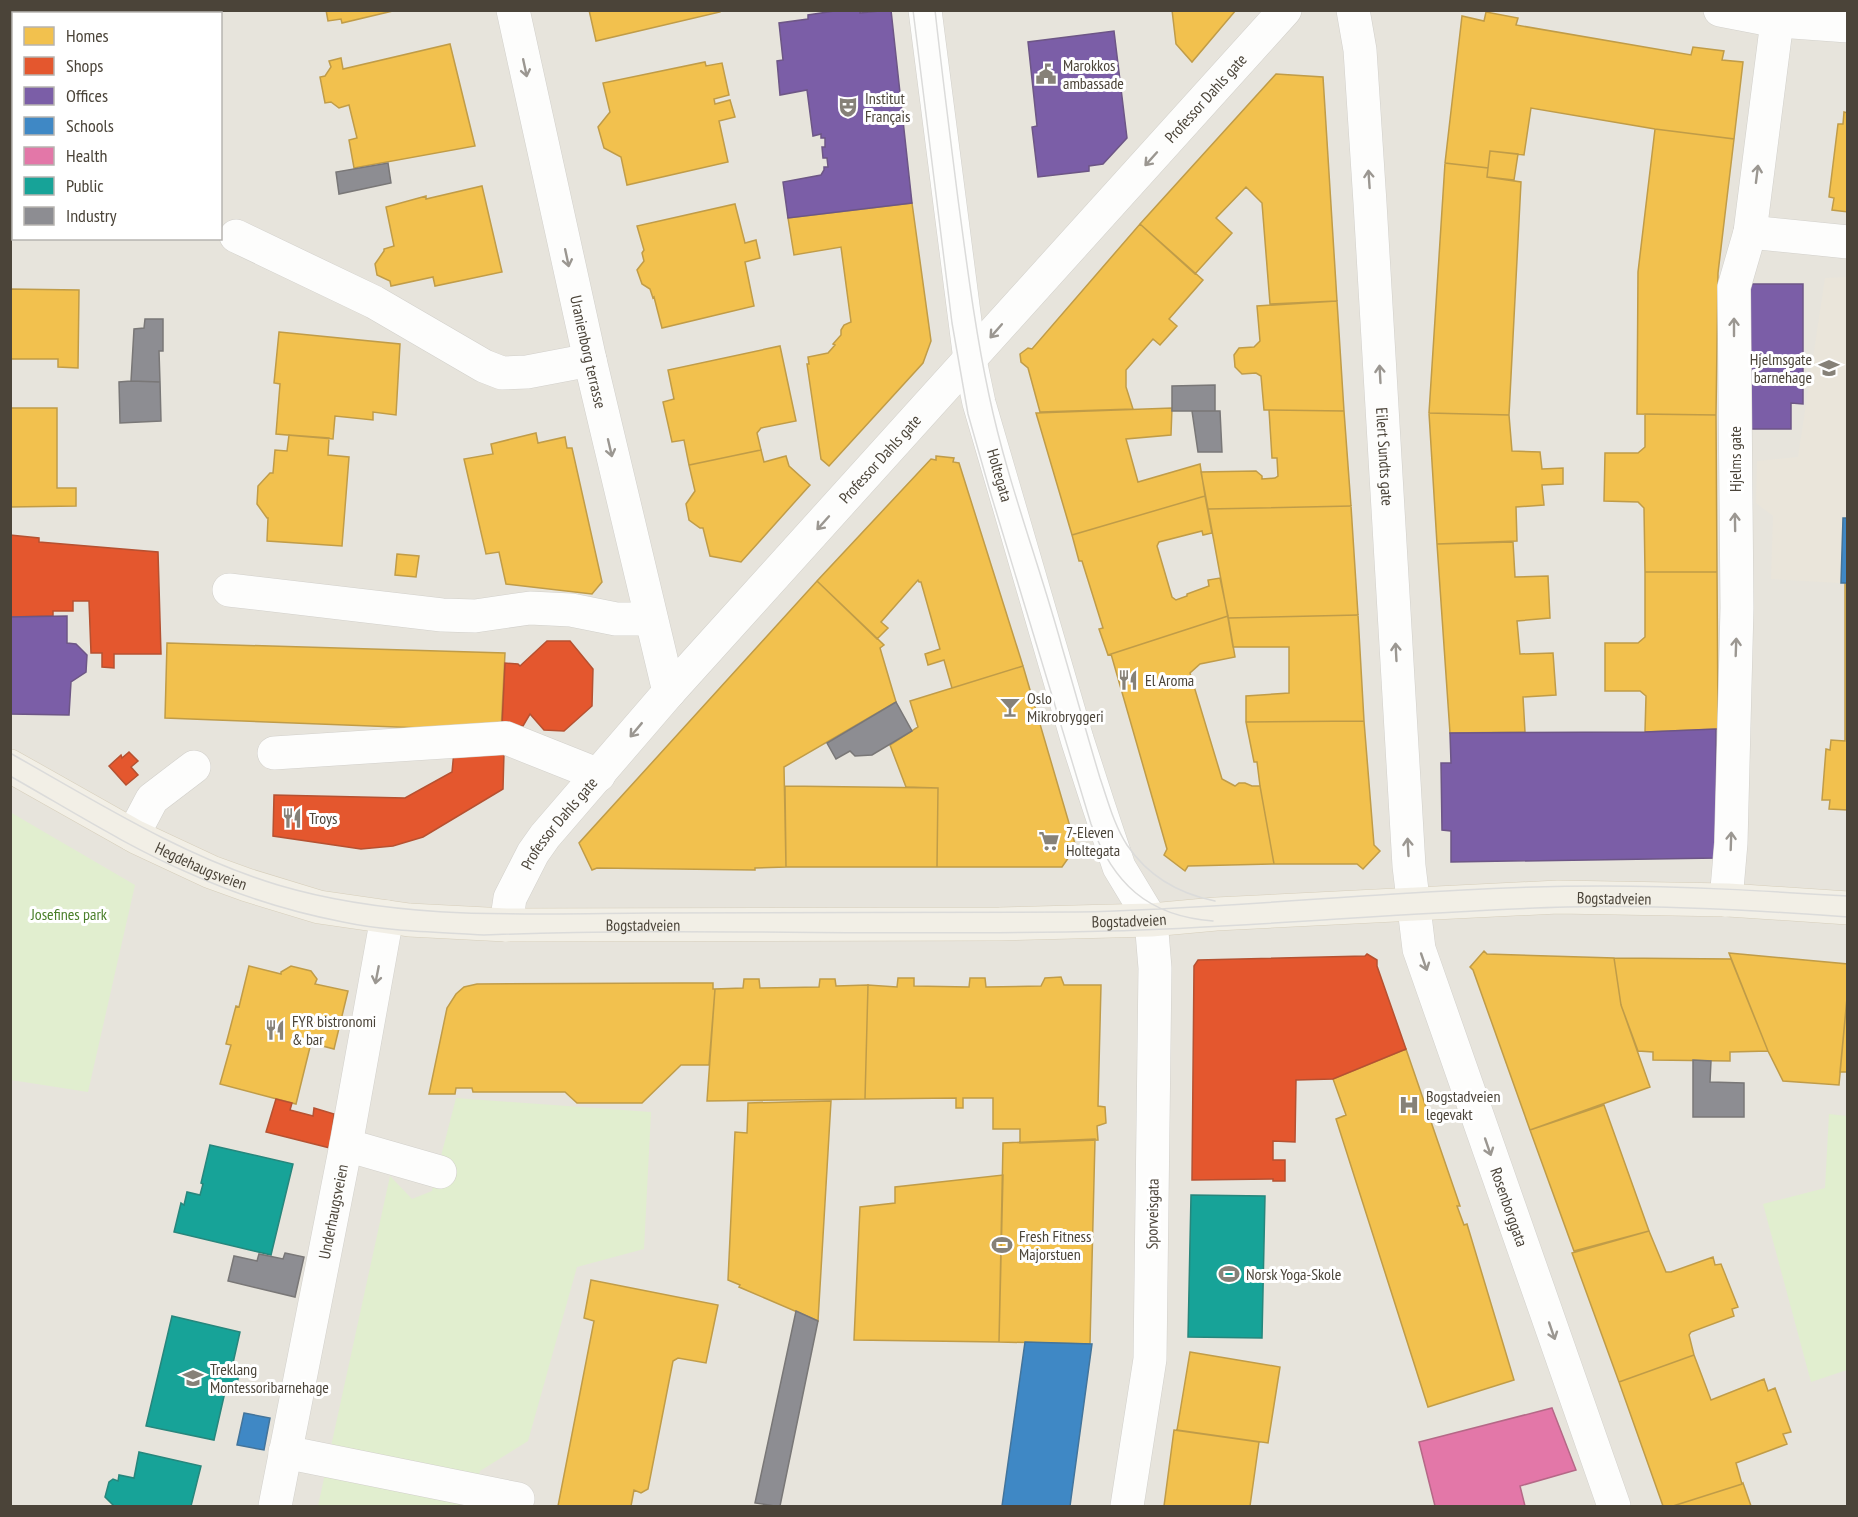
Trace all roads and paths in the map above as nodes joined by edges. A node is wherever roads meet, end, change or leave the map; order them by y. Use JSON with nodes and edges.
{"nodes":[{"id":1,"x":513,"y":10,"type":"edge"},
{"id":2,"x":925,"y":10,"type":"edge"},
{"id":3,"x":1286,"y":10,"type":"edge"},
{"id":4,"x":1353,"y":10,"type":"edge"},
{"id":5,"x":1720,"y":10,"type":"edge"},
{"id":6,"x":1777,"y":21,"type":"junction"},
{"id":7,"x":1848,"y":26,"type":"edge"},
{"id":8,"x":1750,"y":232,"type":"junction"},
{"id":9,"x":236,"y":236,"type":"dead end"},
{"id":10,"x":1848,"y":242,"type":"edge"},
{"id":11,"x":590,"y":360,"type":"junction"},
{"id":12,"x":970,"y":360,"type":"junction"},
{"id":13,"x":229,"y":590,"type":"dead end"},
{"id":14,"x":651,"y":619,"type":"junction"},
{"id":15,"x":669,"y":692,"type":"junction"},
{"id":16,"x":274,"y":753,"type":"dead end"},
{"id":17,"x":10,"y":766,"type":"edge"},
{"id":18,"x":194,"y":767,"type":"dead end"},
{"id":19,"x":598,"y":775,"type":"junction"},
{"id":20,"x":133,"y":835,"type":"junction"},
{"id":21,"x":1726,"y":900,"type":"junction"},
{"id":22,"x":1413,"y":905,"type":"junction"},
{"id":23,"x":1848,"y":908,"type":"edge"},
{"id":24,"x":398,"y":918,"type":"junction"},
{"id":25,"x":1151,"y":920,"type":"junction"},
{"id":26,"x":506,"y":925,"type":"junction"},
{"id":27,"x":346,"y":1145,"type":"junction"},
{"id":28,"x":440,"y":1172,"type":"dead end"},
{"id":29,"x":285,"y":1452,"type":"junction"},
{"id":30,"x":518,"y":1499,"type":"dead end"},
{"id":31,"x":275,"y":1506,"type":"edge"},
{"id":32,"x":1127,"y":1506,"type":"edge"},
{"id":33,"x":1614,"y":1506,"type":"edge"}],
"edges":[{"from":1,"to":11,"type":"street","name":"Uranienborg terrasse","one_way":true},
{"from":2,"to":12,"type":"street","name":"Holtegata"},
{"from":3,"to":12,"type":"street","name":"Professor Dahls gate","one_way":true},
{"from":22,"to":4,"type":"street","name":"Eilert Sundts gate","one_way":true},
{"from":5,"to":6,"type":"street"},
{"from":6,"to":7,"type":"street"},
{"from":8,"to":6,"type":"street","name":"Hjelms gate","one_way":true},
{"from":8,"to":10,"type":"street"},
{"from":21,"to":8,"type":"street","name":"Hjelms gate","one_way":true},
{"from":9,"to":11,"type":"street"},
{"from":11,"to":14,"type":"street","name":"Uranienborg terrasse","one_way":true},
{"from":12,"to":15,"type":"street","name":"Professor Dahls gate","one_way":true},
{"from":12,"to":25,"type":"street","name":"Holtegata"},
{"from":13,"to":14,"type":"street"},
{"from":14,"to":15,"type":"street","name":"Uranienborg terrasse"},
{"from":15,"to":19,"type":"street","name":"Professor Dahls gate","one_way":true},
{"from":16,"to":19,"type":"street"},
{"from":17,"to":20,"type":"main road","name":"Hegdehaugsveien"},
{"from":18,"to":20,"type":"street"},
{"from":19,"to":26,"type":"street","name":"Professor Dahls gate"},
{"from":20,"to":24,"type":"main road","name":"Hegdehaugsveien"},
{"from":21,"to":22,"type":"main road","name":"Bogstadveien"},
{"from":21,"to":23,"type":"main road","name":"Bogstadveien"},
{"from":22,"to":25,"type":"main road","name":"Bogstadveien"},
{"from":22,"to":33,"type":"street","name":"Rosenborggata","one_way":true},
{"from":24,"to":26,"type":"main road","name":"Bogstadveien"},
{"from":24,"to":27,"type":"street","name":"Underhaugsveien","one_way":true},
{"from":25,"to":26,"type":"main road","name":"Bogstadveien"},
{"from":25,"to":32,"type":"street","name":"Sporveisgata"},
{"from":27,"to":28,"type":"street"},
{"from":27,"to":29,"type":"street","name":"Underhaugsveien"},
{"from":29,"to":30,"type":"street"},
{"from":29,"to":31,"type":"street","name":"Underhaugsveien"}]}
